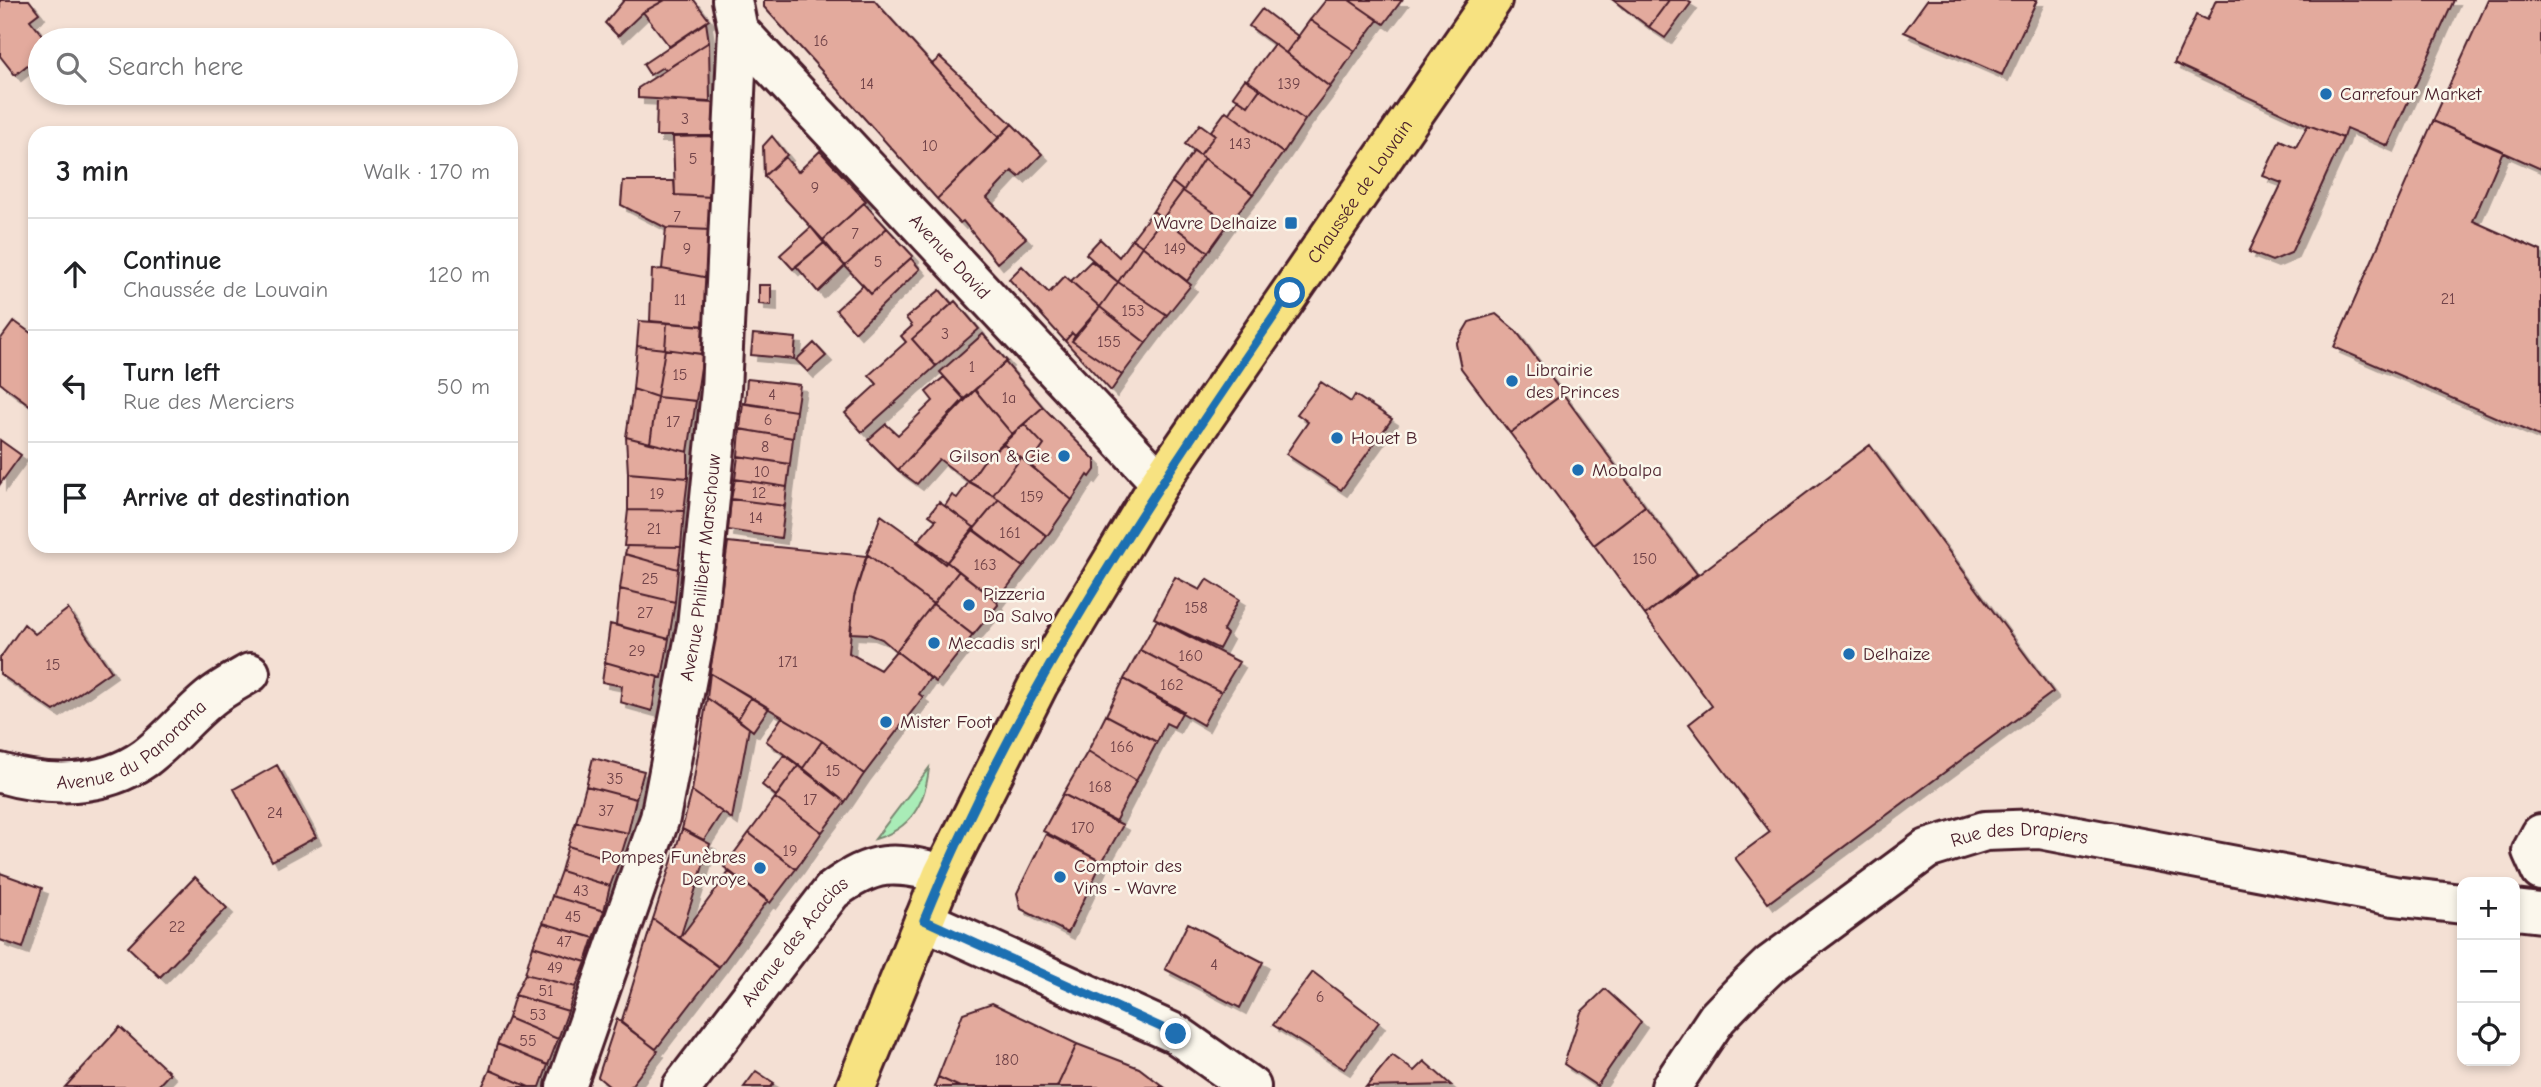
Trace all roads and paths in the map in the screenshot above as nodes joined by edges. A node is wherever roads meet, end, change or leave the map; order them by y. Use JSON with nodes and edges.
{"nodes":[{"id":1,"x":1492,"y":0,"type":"edge"},
{"id":2,"x":735,"y":15,"type":"edge"},
{"id":3,"x":1160,"y":482,"type":"junction"},
{"id":4,"x":250,"y":673,"type":"dead end"},
{"id":5,"x":0,"y":773,"type":"edge"},
{"id":6,"x":2541,"y":834,"type":"edge"},
{"id":7,"x":2541,"y":871,"type":"edge"},
{"id":8,"x":943,"y":874,"type":"junction"},
{"id":9,"x":2457,"y":903,"type":"edge"},
{"id":10,"x":2520,"y":911,"type":"edge"},
{"id":11,"x":2541,"y":913,"type":"edge"},
{"id":12,"x":924,"y":920,"type":"junction"},
{"id":13,"x":566,"y":1087,"type":"edge"},
{"id":14,"x":682,"y":1087,"type":"edge"},
{"id":15,"x":856,"y":1087,"type":"edge"},
{"id":16,"x":1251,"y":1087,"type":"edge"},
{"id":17,"x":1671,"y":1087,"type":"edge"}],
"edges":[{"from":1,"to":3,"type":"main road","name":"Chaussée de Louvain"},
{"from":2,"to":3,"type":"street","name":"Avenue David"},
{"from":2,"to":13,"type":"street","name":"Avenue Philibert Marschouw"},
{"from":3,"to":8,"type":"main road","name":"Chaussée de Louvain"},
{"from":4,"to":5,"type":"street","name":"Avenue du Panorama"},
{"from":6,"to":7,"type":"street"},
{"from":8,"to":12,"type":"main road","name":"Chaussée de Louvain"},
{"from":8,"to":14,"type":"street","name":"Avenue des Acacias"},
{"from":9,"to":17,"type":"street","name":"Rue des Drapiers"},
{"from":10,"to":11,"type":"street"},
{"from":12,"to":15,"type":"main road","name":"Chaussée de Louvain"},
{"from":12,"to":16,"type":"street"}]}
